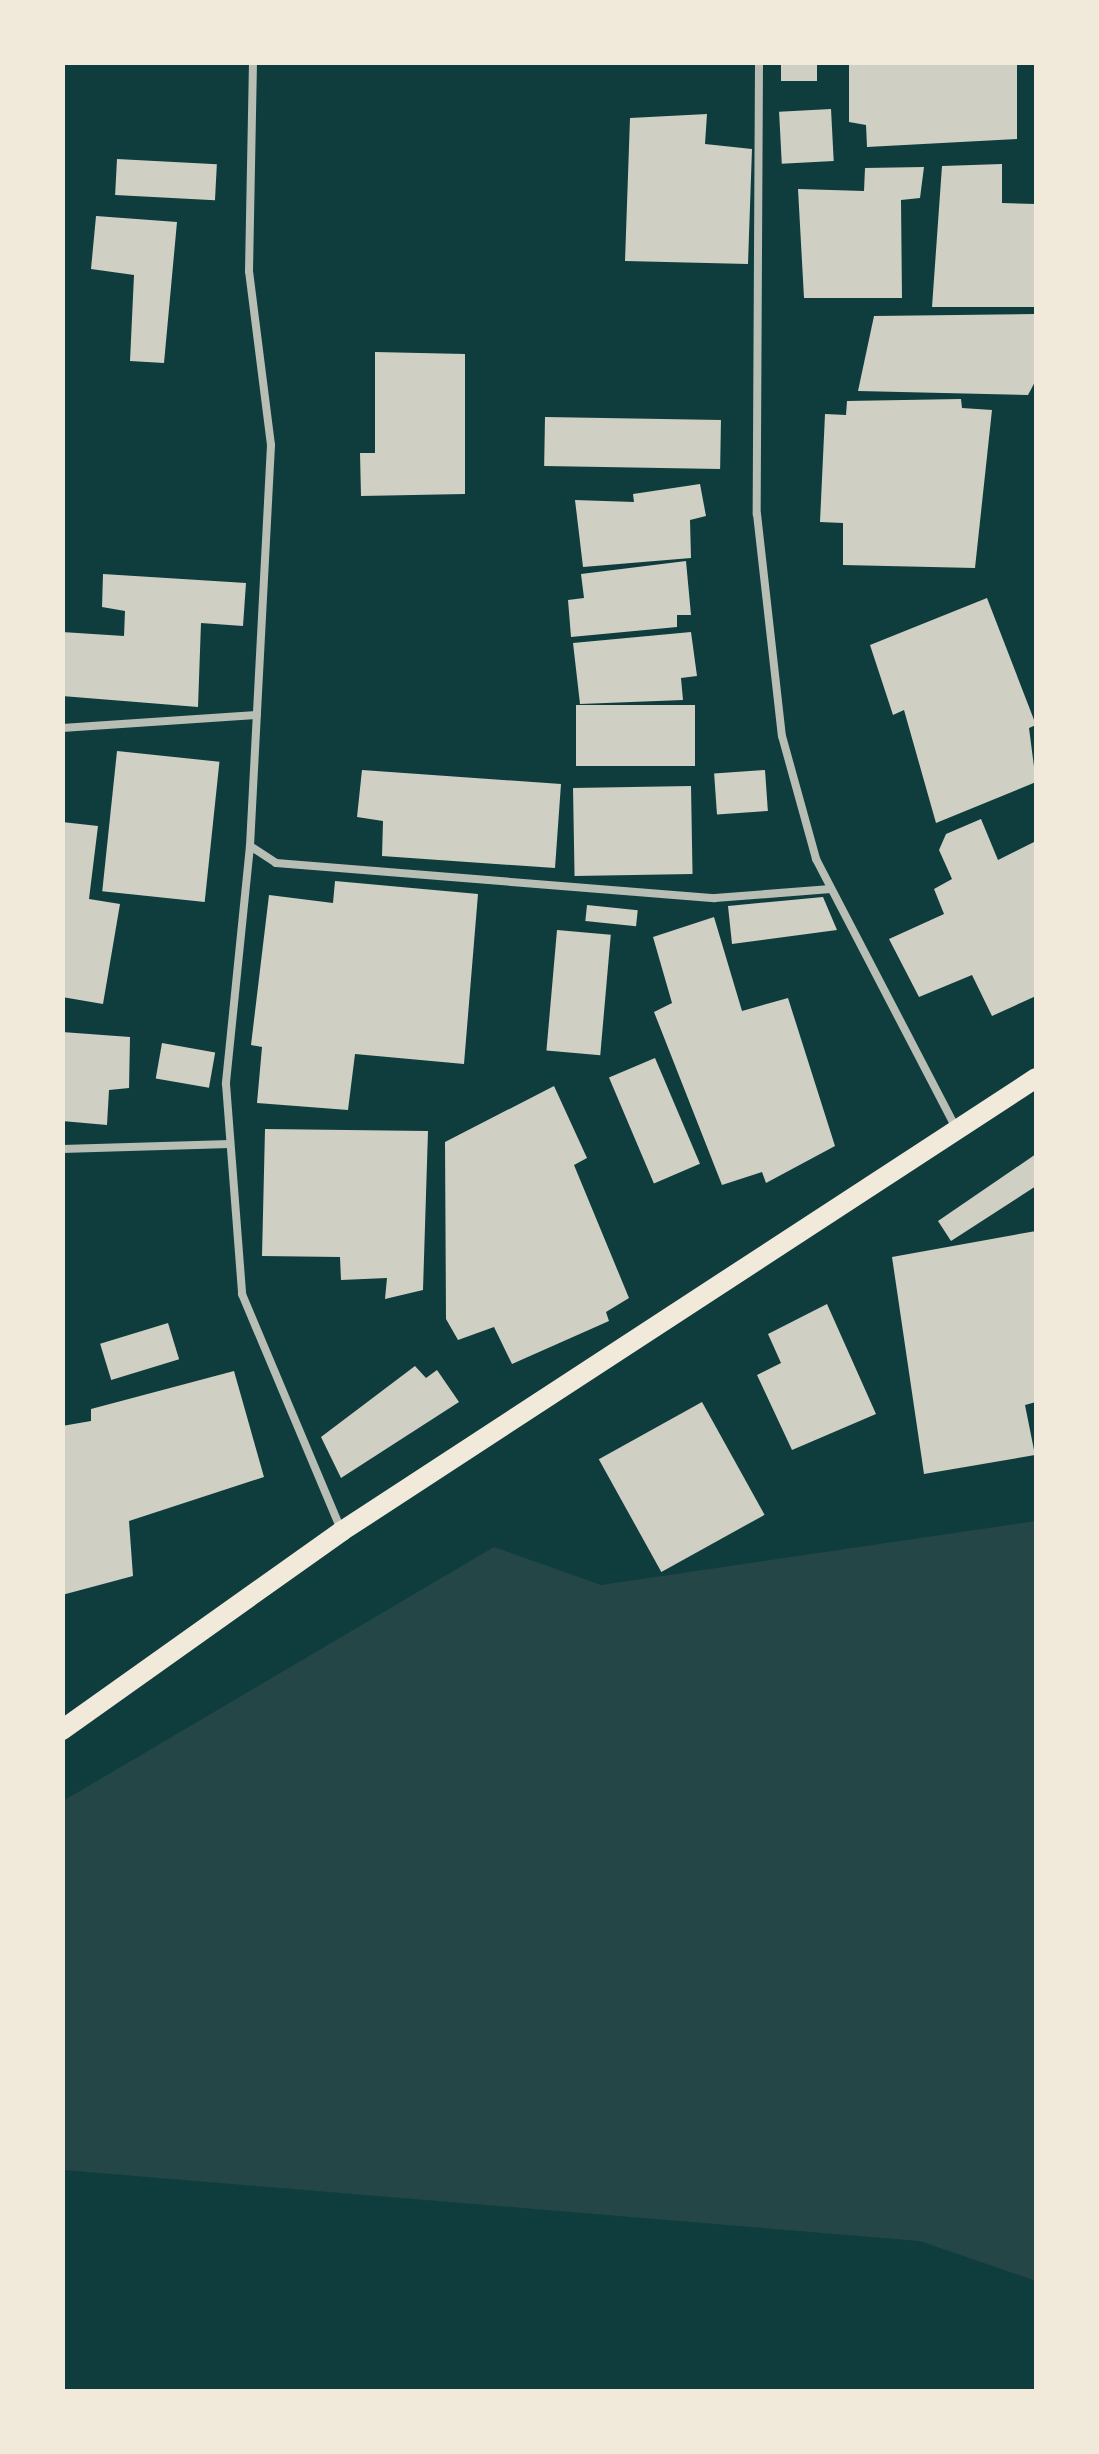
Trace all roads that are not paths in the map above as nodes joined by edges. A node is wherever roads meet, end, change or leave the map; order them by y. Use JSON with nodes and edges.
{"nodes":[{"id":1,"x":253,"y":62,"type":"edge"},
{"id":2,"x":758,"y":62,"type":"edge"},
{"id":3,"x":257,"y":715,"type":"junction"},
{"id":4,"x":62,"y":728,"type":"edge"},
{"id":5,"x":250,"y":846,"type":"junction"},
{"id":6,"x":831,"y":889,"type":"junction"},
{"id":7,"x":1036,"y":1078,"type":"edge"},
{"id":8,"x":956,"y":1130,"type":"junction"},
{"id":9,"x":230,"y":1144,"type":"junction"},
{"id":10,"x":62,"y":1149,"type":"edge"},
{"id":11,"x":342,"y":1531,"type":"junction"},
{"id":12,"x":62,"y":1730,"type":"edge"}],
"edges":[{"from":1,"to":3,"type":"lane"},
{"from":2,"to":6,"type":"lane"},
{"from":3,"to":4,"type":"lane"},
{"from":3,"to":5,"type":"lane"},
{"from":5,"to":6,"type":"lane"},
{"from":5,"to":9,"type":"lane"},
{"from":6,"to":8,"type":"lane"},
{"from":7,"to":8,"type":"main road"},
{"from":8,"to":11,"type":"main road"},
{"from":9,"to":10,"type":"lane"},
{"from":9,"to":11,"type":"lane"},
{"from":11,"to":12,"type":"main road"}]}
